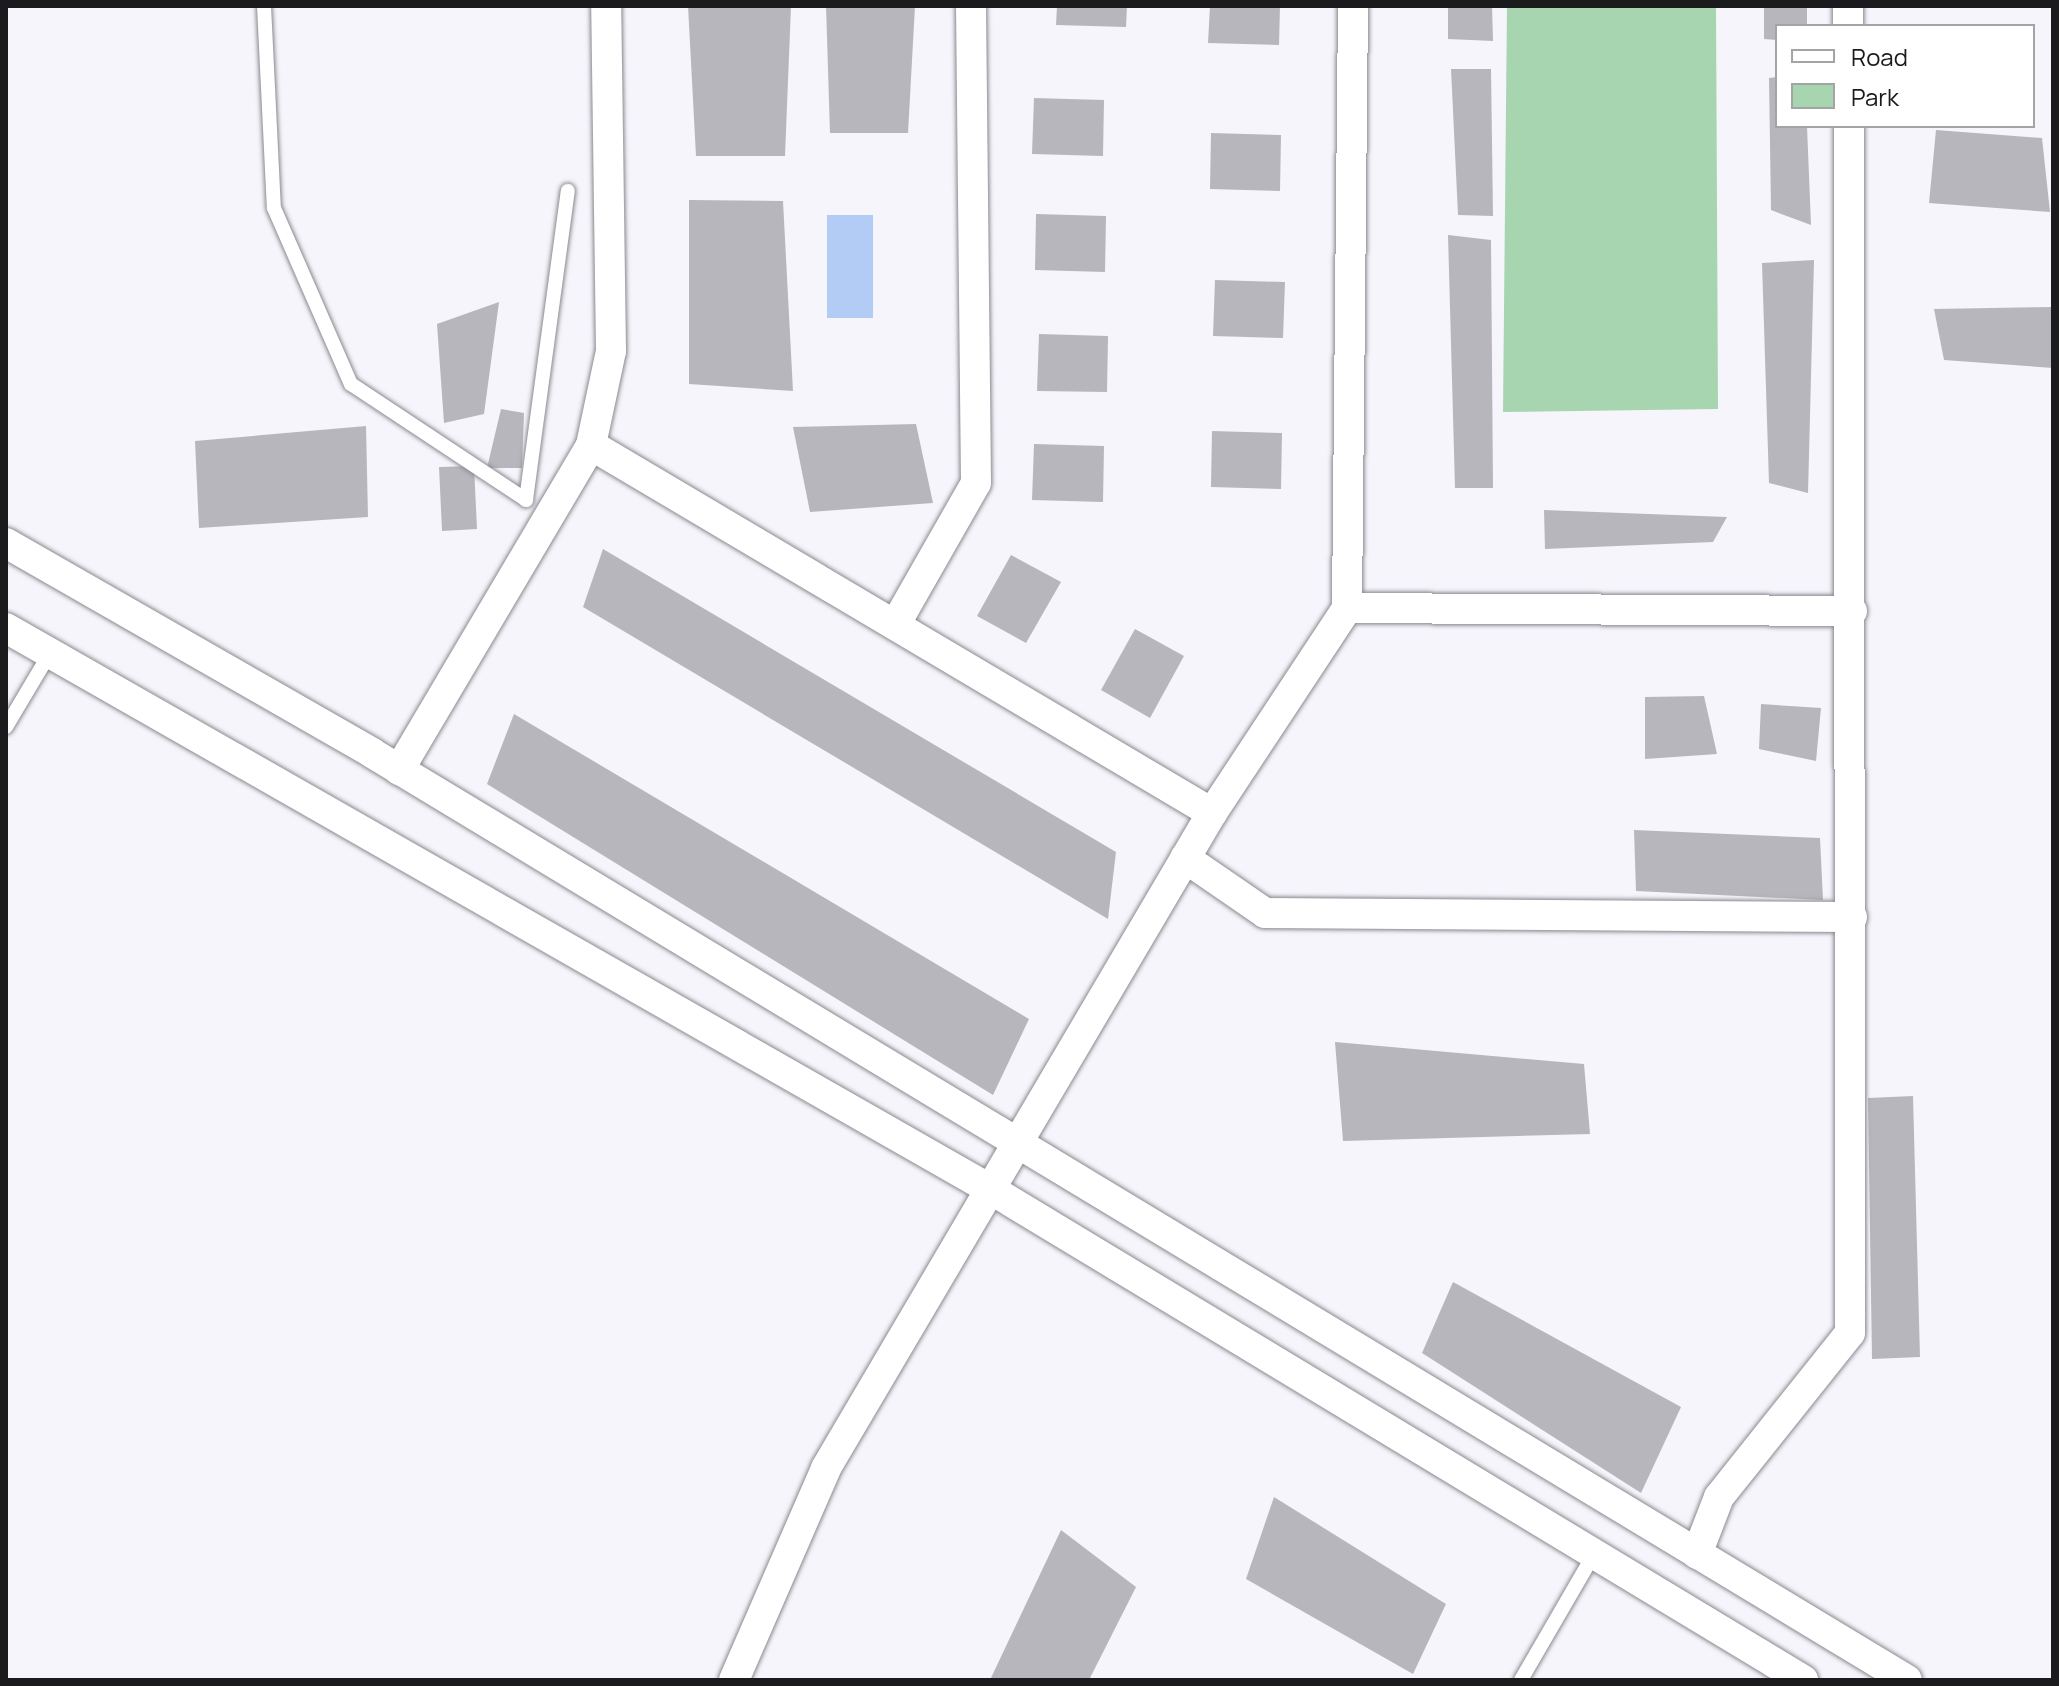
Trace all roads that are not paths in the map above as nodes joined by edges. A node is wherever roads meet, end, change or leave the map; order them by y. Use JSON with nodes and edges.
{"nodes":[{"id":1,"x":264,"y":6,"type":"edge"},
{"id":2,"x":606,"y":6,"type":"edge"},
{"id":3,"x":971,"y":6,"type":"edge"},
{"id":4,"x":1353,"y":6,"type":"edge"},
{"id":5,"x":1849,"y":128,"type":"edge"},
{"id":6,"x":568,"y":191,"type":"dead end"},
{"id":7,"x":591,"y":445,"type":"junction"},
{"id":8,"x":6,"y":543,"type":"edge"},
{"id":9,"x":1347,"y":608,"type":"junction"},
{"id":10,"x":1852,"y":611,"type":"junction"},
{"id":11,"x":895,"y":625,"type":"junction"},
{"id":12,"x":6,"y":628,"type":"edge"},
{"id":13,"x":51,"y":652,"type":"junction"},
{"id":14,"x":6,"y":727,"type":"edge"},
{"id":15,"x":399,"y":770,"type":"junction"},
{"id":16,"x":1212,"y":813,"type":"junction"},
{"id":17,"x":1185,"y":858,"type":"junction"},
{"id":18,"x":1852,"y":917,"type":"junction"},
{"id":19,"x":1017,"y":1145,"type":"junction"},
{"id":20,"x":990,"y":1189,"type":"junction"},
{"id":21,"x":1594,"y":1554,"type":"junction"},
{"id":22,"x":1697,"y":1554,"type":"junction"},
{"id":23,"x":734,"y":1680,"type":"edge"},
{"id":24,"x":1521,"y":1680,"type":"edge"},
{"id":25,"x":1803,"y":1680,"type":"edge"},
{"id":26,"x":1907,"y":1680,"type":"edge"}],
"edges":[{"from":1,"to":6,"type":"lane"},
{"from":2,"to":7,"type":"street"},
{"from":3,"to":11,"type":"street"},
{"from":4,"to":9,"type":"street"},
{"from":5,"to":10,"type":"street"},
{"from":7,"to":11,"type":"street"},
{"from":7,"to":15,"type":"street"},
{"from":8,"to":15,"type":"street"},
{"from":9,"to":10,"type":"street"},
{"from":9,"to":16,"type":"street"},
{"from":10,"to":18,"type":"street"},
{"from":11,"to":16,"type":"street"},
{"from":12,"to":13,"type":"street"},
{"from":13,"to":14,"type":"lane"},
{"from":13,"to":20,"type":"street"},
{"from":15,"to":19,"type":"street"},
{"from":16,"to":17,"type":"street"},
{"from":17,"to":18,"type":"street"},
{"from":17,"to":19,"type":"street"},
{"from":18,"to":22,"type":"street"},
{"from":19,"to":20,"type":"street"},
{"from":19,"to":22,"type":"street"},
{"from":20,"to":21,"type":"street"},
{"from":20,"to":23,"type":"street"},
{"from":21,"to":24,"type":"lane"},
{"from":21,"to":25,"type":"street"},
{"from":22,"to":26,"type":"street"}]}
